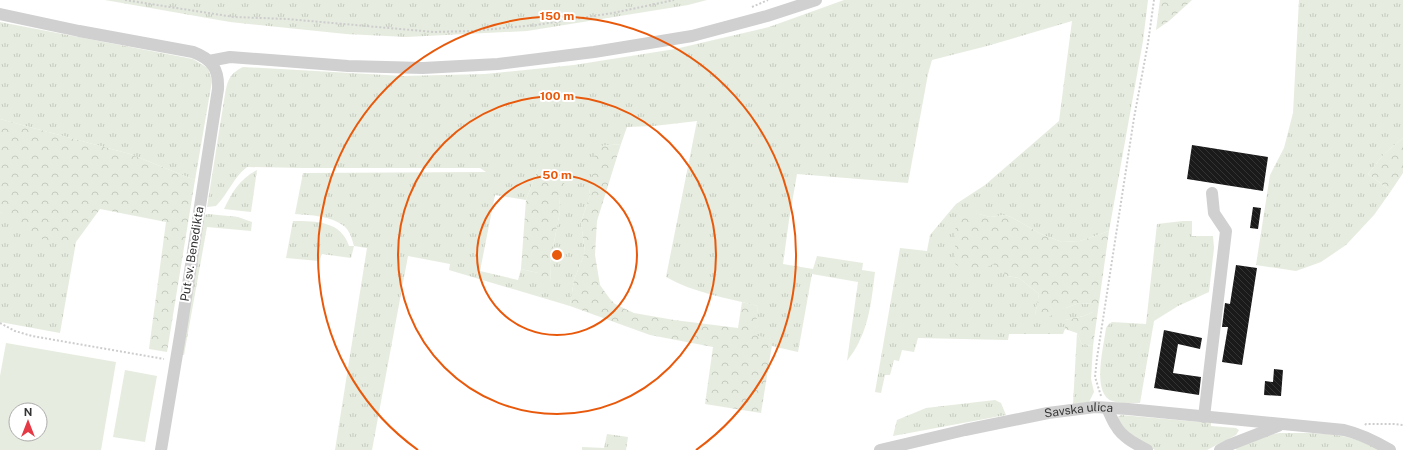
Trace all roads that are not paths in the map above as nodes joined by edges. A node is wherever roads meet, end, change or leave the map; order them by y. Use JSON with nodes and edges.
{"nodes":[{"id":1,"x":816,"y":0,"type":"edge"},
{"id":2,"x":0,"y":14,"type":"edge"},
{"id":3,"x":209,"y":61,"type":"junction"},
{"id":4,"x":1212,"y":193,"type":"dead end"},
{"id":5,"x":1107,"y":408,"type":"junction"},
{"id":6,"x":1204,"y":417,"type":"junction"},
{"id":7,"x":1280,"y":425,"type":"junction"},
{"id":8,"x":161,"y":450,"type":"edge"},
{"id":9,"x":880,"y":450,"type":"edge"},
{"id":10,"x":1147,"y":450,"type":"edge"},
{"id":11,"x":1220,"y":450,"type":"edge"},
{"id":12,"x":1390,"y":450,"type":"edge"}],
"edges":[{"from":1,"to":3,"type":"street"},
{"from":2,"to":3,"type":"street"},
{"from":3,"to":8,"type":"street","name":"Put sv. Benedikta"},
{"from":4,"to":6,"type":"street"},
{"from":5,"to":6,"type":"street","name":"Savska ulica"},
{"from":5,"to":9,"type":"street","name":"Savska ulica"},
{"from":5,"to":10,"type":"street"},
{"from":6,"to":7,"type":"street","name":"Savska ulica"},
{"from":7,"to":11,"type":"street"},
{"from":7,"to":12,"type":"street","name":"Savska ulica"}]}
